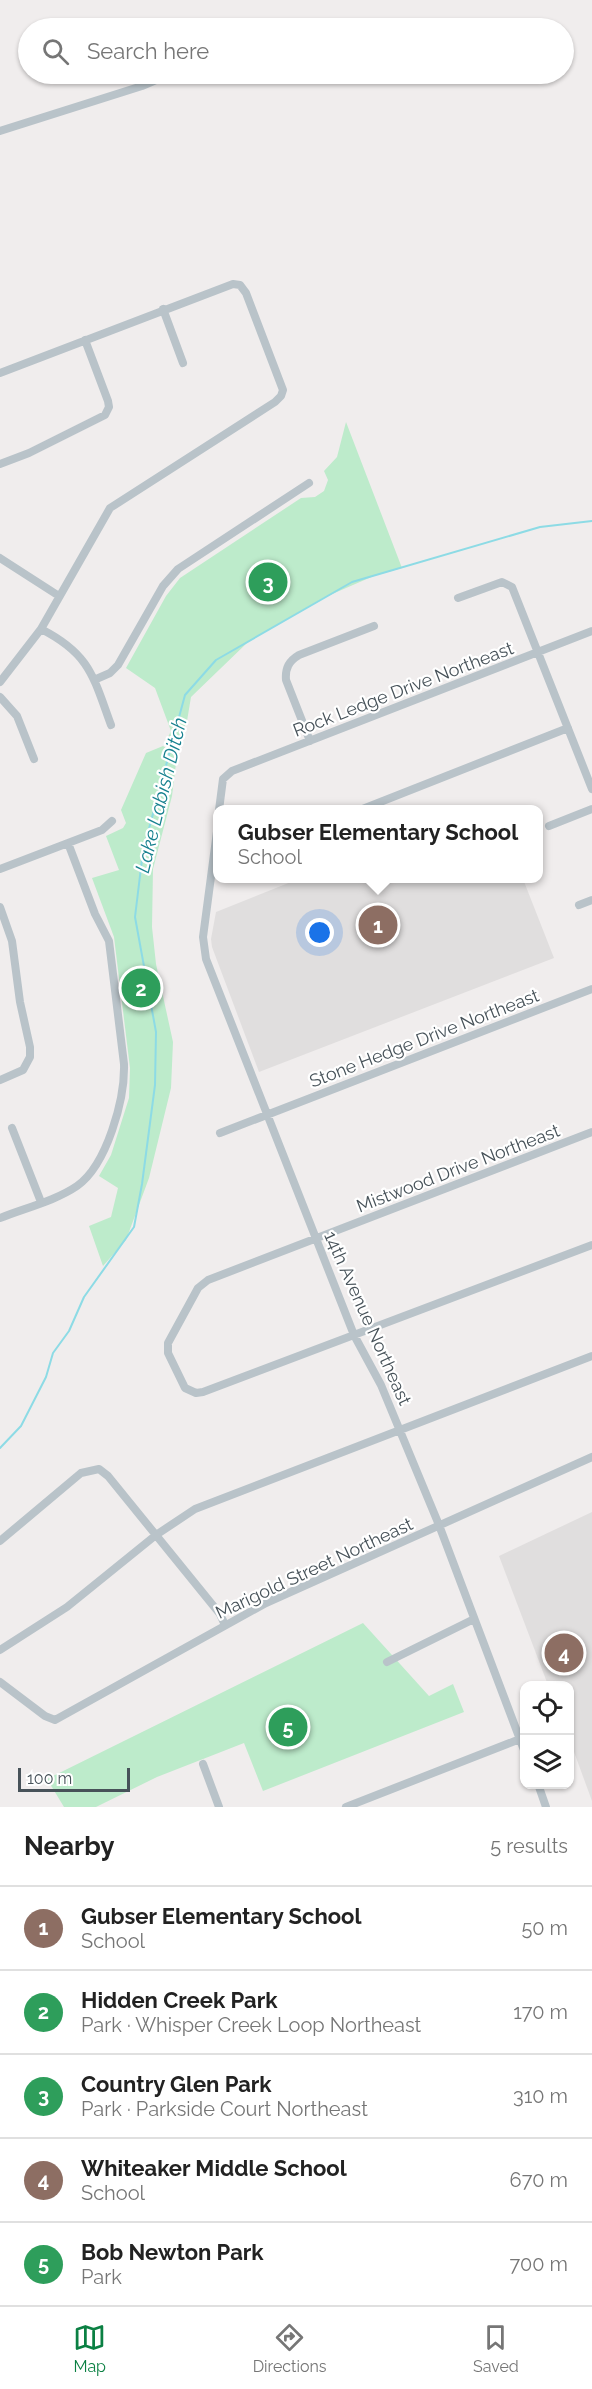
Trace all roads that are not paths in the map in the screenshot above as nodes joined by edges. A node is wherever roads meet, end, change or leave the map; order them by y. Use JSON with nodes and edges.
{"nodes":[{"id":1,"x":147,"y":84,"type":"edge"},
{"id":2,"x":0,"y":131,"type":"edge"},
{"id":3,"x":163,"y":309,"type":"junction"},
{"id":4,"x":85,"y":340,"type":"junction"},
{"id":5,"x":183,"y":363,"type":"dead end"},
{"id":6,"x":0,"y":373,"type":"edge"},
{"id":7,"x":0,"y":464,"type":"edge"},
{"id":8,"x":309,"y":483,"type":"dead end"},
{"id":9,"x":0,"y":558,"type":"edge"},
{"id":10,"x":59,"y":596,"type":"junction"},
{"id":11,"x":458,"y":598,"type":"dead end"},
{"id":12,"x":374,"y":626,"type":"dead end"},
{"id":13,"x":41,"y":629,"type":"junction"},
{"id":14,"x":592,"y":631,"type":"edge"},
{"id":15,"x":538,"y":652,"type":"junction"},
{"id":16,"x":94,"y":680,"type":"junction"},
{"id":17,"x":0,"y":682,"type":"edge"},
{"id":18,"x":0,"y":697,"type":"edge"},
{"id":19,"x":111,"y":725,"type":"dead end"},
{"id":20,"x":568,"y":728,"type":"junction"},
{"id":21,"x":310,"y":741,"type":"junction"},
{"id":22,"x":34,"y":759,"type":"dead end"},
{"id":23,"x":592,"y":789,"type":"edge"},
{"id":24,"x":220,"y":805,"type":"edge"},
{"id":25,"x":373,"y":805,"type":"edge"},
{"id":26,"x":592,"y":809,"type":"edge"},
{"id":27,"x":112,"y":821,"type":"dead end"},
{"id":28,"x":549,"y":826,"type":"dead end"},
{"id":29,"x":68,"y":843,"type":"junction"},
{"id":30,"x":0,"y":869,"type":"edge"},
{"id":31,"x":213,"y":878,"type":"edge"},
{"id":32,"x":592,"y":900,"type":"edge"},
{"id":33,"x":579,"y":905,"type":"dead end"},
{"id":34,"x":0,"y":907,"type":"edge"},
{"id":35,"x":592,"y":989,"type":"edge"},
{"id":36,"x":0,"y":1080,"type":"edge"},
{"id":37,"x":267,"y":1115,"type":"junction"},
{"id":38,"x":12,"y":1128,"type":"dead end"},
{"id":39,"x":592,"y":1132,"type":"edge"},
{"id":40,"x":220,"y":1133,"type":"dead end"},
{"id":41,"x":41,"y":1202,"type":"junction"},
{"id":42,"x":0,"y":1218,"type":"edge"},
{"id":43,"x":316,"y":1239,"type":"junction"},
{"id":44,"x":592,"y":1245,"type":"edge"},
{"id":45,"x":354,"y":1335,"type":"junction"},
{"id":46,"x":592,"y":1356,"type":"edge"},
{"id":47,"x":400,"y":1430,"type":"junction"},
{"id":48,"x":592,"y":1456,"type":"edge"},
{"id":49,"x":439,"y":1525,"type":"junction"},
{"id":50,"x":156,"y":1535,"type":"junction"},
{"id":51,"x":0,"y":1541,"type":"edge"},
{"id":52,"x":474,"y":1618,"type":"junction"},
{"id":53,"x":225,"y":1625,"type":"junction"},
{"id":54,"x":0,"y":1650,"type":"edge"},
{"id":55,"x":387,"y":1662,"type":"dead end"},
{"id":56,"x":0,"y":1682,"type":"edge"},
{"id":57,"x":520,"y":1739,"type":"joint"},
{"id":58,"x":203,"y":1764,"type":"dead end"},
{"id":59,"x":539,"y":1789,"type":"edge"},
{"id":60,"x":219,"y":1807,"type":"edge"},
{"id":61,"x":346,"y":1807,"type":"edge"},
{"id":62,"x":546,"y":1807,"type":"edge"}],
"edges":[{"from":1,"to":2,"type":"street"},
{"from":3,"to":4,"type":"street"},
{"from":3,"to":5,"type":"street"},
{"from":3,"to":10,"type":"street"},
{"from":4,"to":6,"type":"street"},
{"from":4,"to":7,"type":"street"},
{"from":8,"to":16,"type":"street"},
{"from":9,"to":10,"type":"street"},
{"from":10,"to":13,"type":"street"},
{"from":11,"to":15,"type":"street"},
{"from":12,"to":21,"type":"street"},
{"from":13,"to":16,"type":"street"},
{"from":13,"to":17,"type":"street"},
{"from":14,"to":15,"type":"street","name":"Rock Ledge Drive Northeast"},
{"from":15,"to":20,"type":"street"},
{"from":15,"to":21,"type":"street","name":"Rock Ledge Drive Northeast"},
{"from":16,"to":19,"type":"street"},
{"from":18,"to":22,"type":"street"},
{"from":20,"to":23,"type":"street"},
{"from":20,"to":25,"type":"street"},
{"from":21,"to":24,"type":"street","name":"Rock Ledge Drive Northeast"},
{"from":26,"to":28,"type":"street"},
{"from":27,"to":29,"type":"street"},
{"from":29,"to":30,"type":"street"},
{"from":29,"to":41,"type":"street"},
{"from":31,"to":37,"type":"street","name":"14th Avenue Northeast"},
{"from":32,"to":33,"type":"street"},
{"from":34,"to":36,"type":"street"},
{"from":35,"to":37,"type":"street","name":"Stone Hedge Drive Northeast"},
{"from":37,"to":40,"type":"street","name":"Stone Hedge Drive Northeast"},
{"from":37,"to":43,"type":"street","name":"14th Avenue Northeast"},
{"from":38,"to":41,"type":"street"},
{"from":39,"to":43,"type":"street","name":"Mistwood Drive Northeast"},
{"from":41,"to":42,"type":"street"},
{"from":43,"to":45,"type":"street","name":"14th Avenue Northeast"},
{"from":43,"to":45,"type":"street","name":"Mistwood Drive Northeast"},
{"from":44,"to":45,"type":"street"},
{"from":45,"to":47,"type":"street","name":"14th Avenue Northeast"},
{"from":46,"to":47,"type":"street"},
{"from":47,"to":49,"type":"street","name":"14th Avenue Northeast"},
{"from":47,"to":50,"type":"street"},
{"from":48,"to":49,"type":"street","name":"Marigold Street Northeast"},
{"from":49,"to":52,"type":"street","name":"14th Avenue Northeast"},
{"from":49,"to":53,"type":"street","name":"Marigold Street Northeast"},
{"from":50,"to":51,"type":"street"},
{"from":50,"to":53,"type":"street"},
{"from":50,"to":54,"type":"street"},
{"from":52,"to":55,"type":"street"},
{"from":52,"to":57,"type":"street","name":"14th Avenue Northeast"},
{"from":53,"to":56,"type":"street","name":"Marigold Street Northeast"},
{"from":57,"to":61,"type":"street"},
{"from":58,"to":60,"type":"street"},
{"from":59,"to":62,"type":"street"}]}
